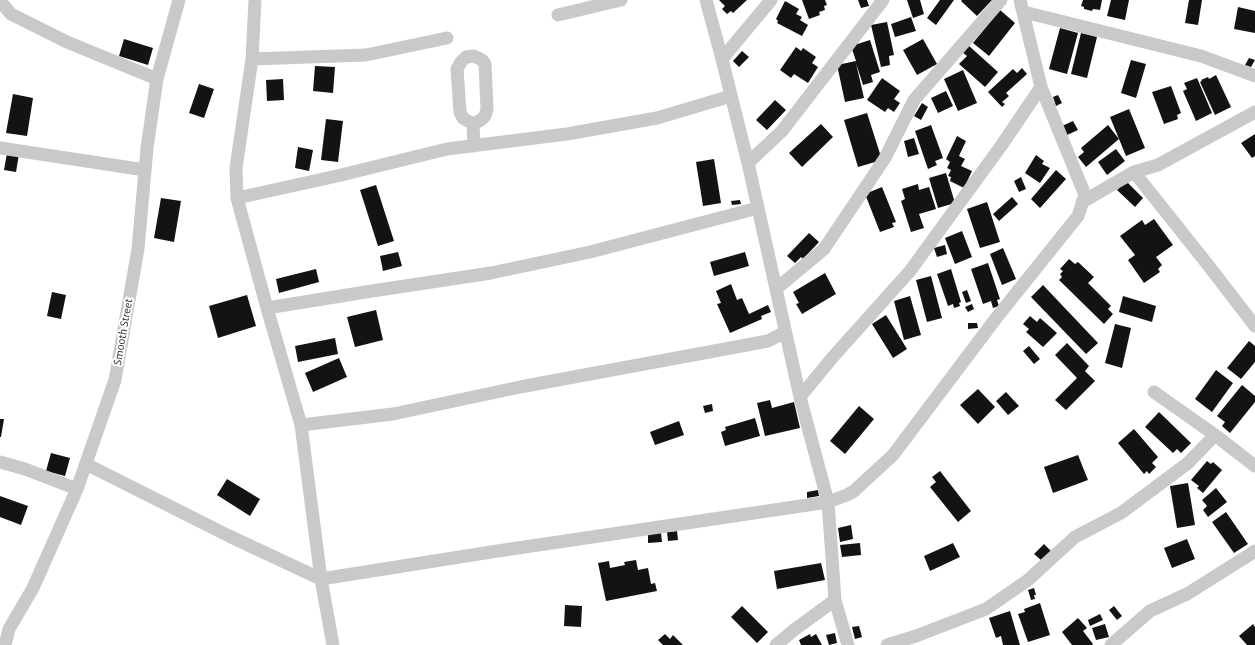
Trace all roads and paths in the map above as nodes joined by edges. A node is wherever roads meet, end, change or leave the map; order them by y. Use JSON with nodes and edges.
{"nodes":[{"id":1,"x":179,"y":0,"type":"edge"},
{"id":2,"x":255,"y":0,"type":"edge"},
{"id":3,"x":621,"y":0,"type":"edge"},
{"id":4,"x":706,"y":0,"type":"edge"},
{"id":5,"x":771,"y":0,"type":"edge"},
{"id":6,"x":883,"y":0,"type":"edge"},
{"id":7,"x":1001,"y":0,"type":"edge"},
{"id":8,"x":0,"y":1,"type":"edge"},
{"id":9,"x":1022,"y":6,"type":"edge"},
{"id":10,"x":558,"y":15,"type":"dead end"},
{"id":11,"x":447,"y":38,"type":"dead end"},
{"id":12,"x":252,"y":59,"type":"junction"},
{"id":13,"x":722,"y":59,"type":"junction"},
{"id":14,"x":1255,"y":76,"type":"edge"},
{"id":15,"x":157,"y":79,"type":"junction"},
{"id":16,"x":1041,"y":87,"type":"junction"},
{"id":17,"x":731,"y":96,"type":"junction"},
{"id":18,"x":1255,"y":112,"type":"edge"},
{"id":19,"x":473,"y":124,"type":"junction"},
{"id":20,"x":474,"y":146,"type":"junction"},
{"id":21,"x":0,"y":148,"type":"edge"},
{"id":22,"x":748,"y":163,"type":"junction"},
{"id":23,"x":145,"y":170,"type":"junction"},
{"id":24,"x":1134,"y":172,"type":"junction"},
{"id":25,"x":237,"y":198,"type":"junction"},
{"id":26,"x":1082,"y":202,"type":"junction"},
{"id":27,"x":758,"y":208,"type":"junction"},
{"id":28,"x":776,"y":288,"type":"junction"},
{"id":29,"x":267,"y":308,"type":"junction"},
{"id":30,"x":1255,"y":326,"type":"edge"},
{"id":31,"x":785,"y":332,"type":"junction"},
{"id":32,"x":1154,"y":392,"type":"dead end"},
{"id":33,"x":800,"y":397,"type":"junction"},
{"id":34,"x":300,"y":425,"type":"junction"},
{"id":35,"x":1215,"y":435,"type":"junction"},
{"id":36,"x":0,"y":462,"type":"edge"},
{"id":37,"x":86,"y":464,"type":"junction"},
{"id":38,"x":1255,"y":466,"type":"edge"},
{"id":39,"x":77,"y":490,"type":"junction"},
{"id":40,"x":828,"y":502,"type":"junction"},
{"id":41,"x":1255,"y":551,"type":"edge"},
{"id":42,"x":321,"y":579,"type":"junction"},
{"id":43,"x":836,"y":600,"type":"junction"},
{"id":44,"x":5,"y":645,"type":"edge"},
{"id":45,"x":333,"y":645,"type":"edge"},
{"id":46,"x":776,"y":645,"type":"edge"},
{"id":47,"x":848,"y":645,"type":"edge"},
{"id":48,"x":887,"y":645,"type":"edge"},
{"id":49,"x":1111,"y":645,"type":"edge"}],
"edges":[{"from":1,"to":15,"type":"street","name":"Smooth Street"},
{"from":2,"to":12,"type":"street"},
{"from":3,"to":10,"type":"street"},
{"from":4,"to":13,"type":"street"},
{"from":5,"to":13,"type":"street"},
{"from":6,"to":22,"type":"street"},
{"from":7,"to":28,"type":"street"},
{"from":8,"to":15,"type":"street"},
{"from":9,"to":14,"type":"street"},
{"from":9,"to":16,"type":"street"},
{"from":11,"to":12,"type":"street"},
{"from":12,"to":25,"type":"street"},
{"from":13,"to":17,"type":"street"},
{"from":15,"to":23,"type":"street","name":"Smooth Street"},
{"from":16,"to":26,"type":"street"},
{"from":16,"to":33,"type":"street"},
{"from":17,"to":20,"type":"street"},
{"from":17,"to":22,"type":"street"},
{"from":18,"to":24,"type":"street"},
{"from":19,"to":19,"type":"street"},
{"from":19,"to":20,"type":"street"},
{"from":20,"to":25,"type":"street"},
{"from":21,"to":23,"type":"street"},
{"from":22,"to":27,"type":"street"},
{"from":23,"to":37,"type":"street","name":"Smooth Street"},
{"from":24,"to":26,"type":"street"},
{"from":24,"to":30,"type":"street"},
{"from":25,"to":29,"type":"street"},
{"from":26,"to":40,"type":"street"},
{"from":27,"to":28,"type":"street"},
{"from":27,"to":29,"type":"street"},
{"from":28,"to":31,"type":"street"},
{"from":29,"to":34,"type":"street"},
{"from":31,"to":33,"type":"street"},
{"from":31,"to":34,"type":"street"},
{"from":32,"to":35,"type":"street"},
{"from":33,"to":40,"type":"street"},
{"from":34,"to":42,"type":"street"},
{"from":35,"to":38,"type":"street"},
{"from":35,"to":48,"type":"street"},
{"from":36,"to":39,"type":"street"},
{"from":37,"to":39,"type":"street","name":"Smooth Street"},
{"from":37,"to":42,"type":"street"},
{"from":39,"to":44,"type":"street","name":"Smooth Street"},
{"from":40,"to":42,"type":"street"},
{"from":40,"to":43,"type":"street"},
{"from":41,"to":49,"type":"street"},
{"from":42,"to":45,"type":"street"},
{"from":43,"to":46,"type":"street"},
{"from":43,"to":47,"type":"street"}]}
